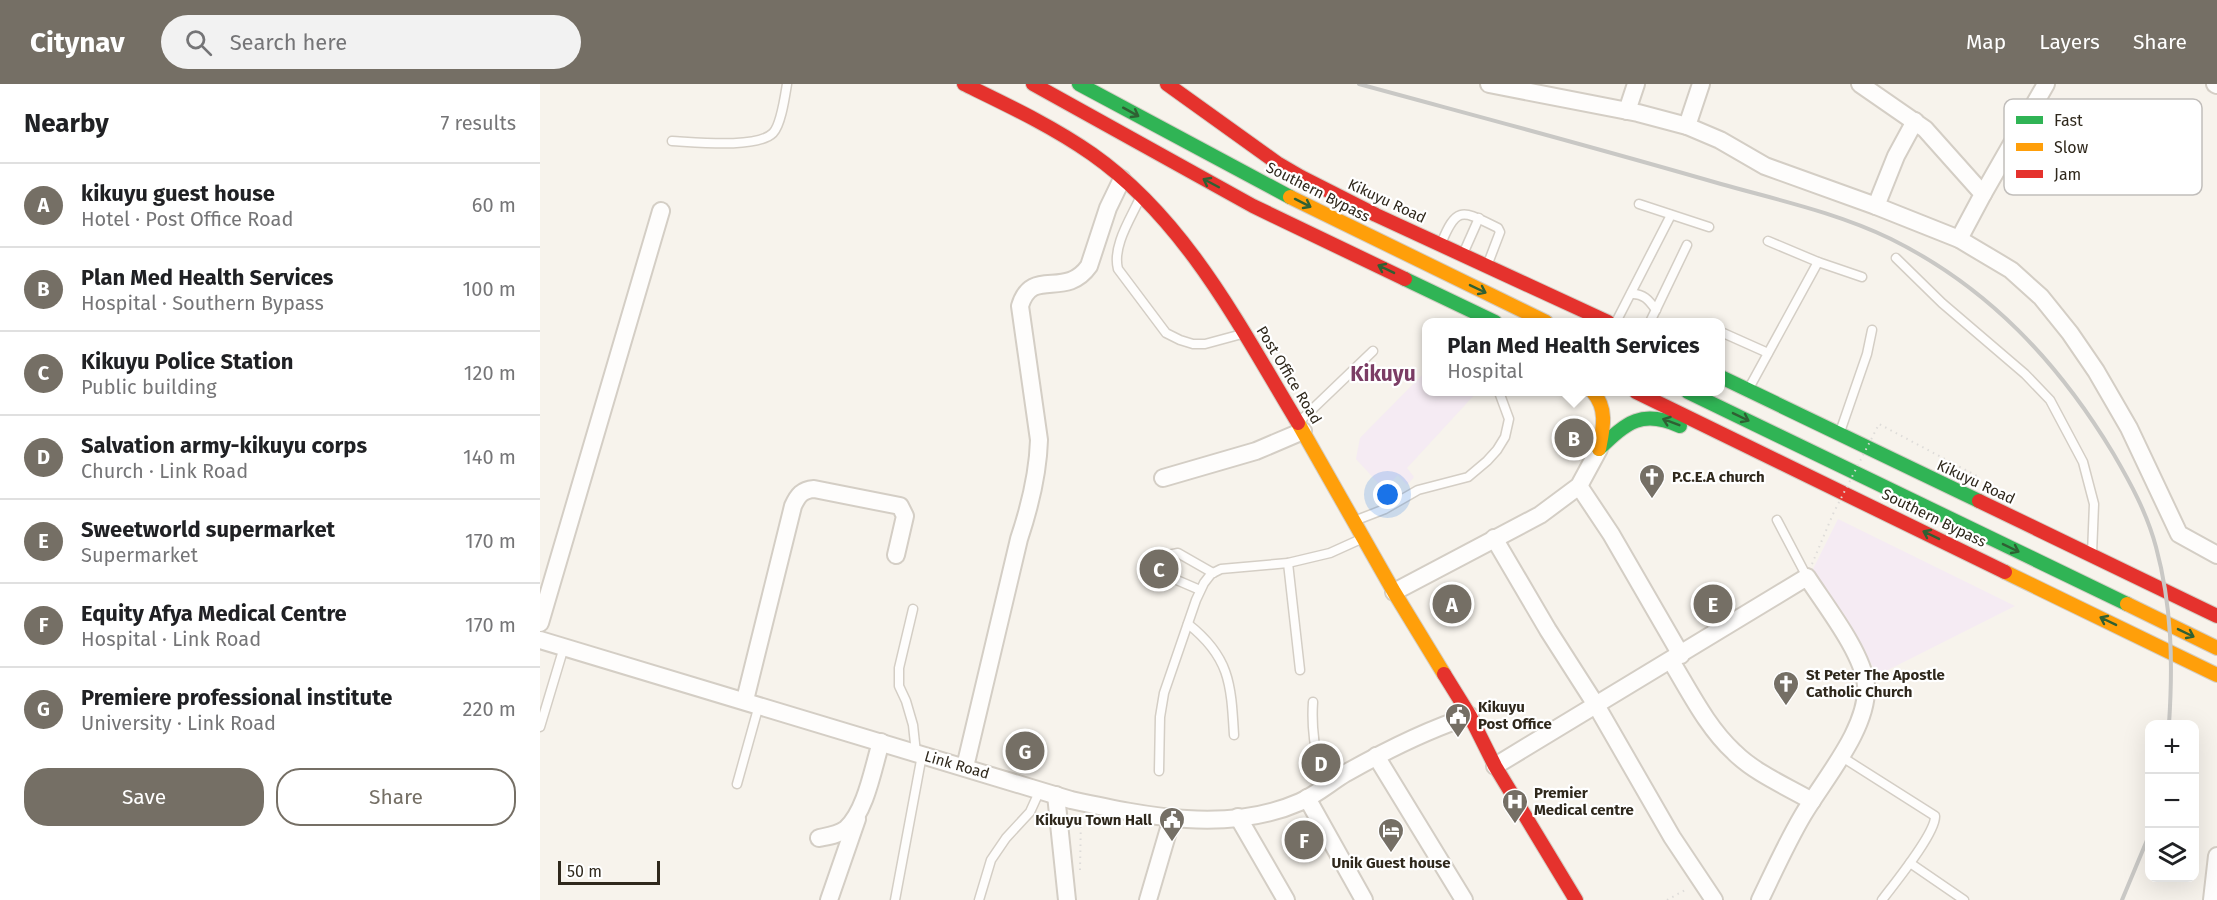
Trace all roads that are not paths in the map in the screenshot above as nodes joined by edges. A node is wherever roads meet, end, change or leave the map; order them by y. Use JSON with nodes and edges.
{"nodes":[{"id":1,"x":787,"y":84,"type":"edge"},
{"id":2,"x":964,"y":84,"type":"edge"},
{"id":3,"x":1033,"y":84,"type":"edge"},
{"id":4,"x":1079,"y":84,"type":"edge"},
{"id":5,"x":1167,"y":84,"type":"edge"},
{"id":6,"x":1489,"y":84,"type":"edge"},
{"id":7,"x":1636,"y":84,"type":"edge"},
{"id":8,"x":1701,"y":84,"type":"edge"},
{"id":9,"x":1860,"y":84,"type":"edge"},
{"id":10,"x":2046,"y":84,"type":"edge"},
{"id":11,"x":2037,"y":99,"type":"edge"},
{"id":12,"x":1627,"y":111,"type":"junction"},
{"id":13,"x":1915,"y":121,"type":"junction"},
{"id":14,"x":1687,"y":126,"type":"junction"},
{"id":15,"x":672,"y":141,"type":"dead end"},
{"id":16,"x":2004,"y":157,"type":"edge"},
{"id":17,"x":1122,"y":179,"type":"junction"},
{"id":18,"x":1983,"y":194,"type":"junction"},
{"id":19,"x":1141,"y":195,"type":"junction"},
{"id":20,"x":1639,"y":204,"type":"dead end"},
{"id":21,"x":1876,"y":206,"type":"junction"},
{"id":22,"x":660,"y":210,"type":"dead end"},
{"id":23,"x":1671,"y":215,"type":"junction"},
{"id":24,"x":1479,"y":218,"type":"junction"},
{"id":25,"x":1708,"y":227,"type":"dead end"},
{"id":26,"x":1959,"y":239,"type":"junction"},
{"id":27,"x":1768,"y":241,"type":"dead end"},
{"id":28,"x":1441,"y":244,"type":"junction"},
{"id":29,"x":1687,"y":245,"type":"dead end"},
{"id":30,"x":1463,"y":254,"type":"junction"},
{"id":31,"x":1896,"y":258,"type":"dead end"},
{"id":32,"x":1818,"y":262,"type":"junction"},
{"id":33,"x":1487,"y":266,"type":"junction"},
{"id":34,"x":1862,"y":277,"type":"dead end"},
{"id":35,"x":1414,"y":283,"type":"junction"},
{"id":36,"x":1631,"y":294,"type":"junction"},
{"id":37,"x":1421,"y":303,"type":"dead end"},
{"id":38,"x":1656,"y":310,"type":"junction"},
{"id":39,"x":1487,"y":318,"type":"edge"},
{"id":40,"x":1538,"y":318,"type":"edge"},
{"id":41,"x":1599,"y":318,"type":"edge"},
{"id":42,"x":1618,"y":318,"type":"edge"},
{"id":43,"x":1652,"y":318,"type":"edge"},
{"id":44,"x":1872,"y":330,"type":"dead end"},
{"id":45,"x":1246,"y":334,"type":"junction"},
{"id":46,"x":1725,"y":334,"type":"edge"},
{"id":47,"x":1373,"y":351,"type":"dead end"},
{"id":48,"x":1768,"y":353,"type":"junction"},
{"id":49,"x":1725,"y":379,"type":"edge"},
{"id":50,"x":1748,"y":390,"type":"junction"},
{"id":51,"x":1500,"y":396,"type":"edge"},
{"id":52,"x":1596,"y":396,"type":"edge"},
{"id":53,"x":1644,"y":396,"type":"edge"},
{"id":54,"x":1696,"y":396,"type":"edge"},
{"id":55,"x":1301,"y":427,"type":"junction"},
{"id":56,"x":1839,"y":435,"type":"junction"},
{"id":57,"x":1599,"y":449,"type":"junction"},
{"id":58,"x":1801,"y":472,"type":"junction"},
{"id":59,"x":1163,"y":478,"type":"dead end"},
{"id":60,"x":1579,"y":486,"type":"junction"},
{"id":61,"x":1777,"y":520,"type":"dead end"},
{"id":62,"x":1354,"y":521,"type":"junction"},
{"id":63,"x":1365,"y":538,"type":"junction"},
{"id":64,"x":1494,"y":538,"type":"junction"},
{"id":65,"x":896,"y":555,"type":"dead end"},
{"id":66,"x":2092,"y":555,"type":"junction"},
{"id":67,"x":2217,"y":555,"type":"edge"},
{"id":68,"x":1288,"y":563,"type":"junction"},
{"id":69,"x":1213,"y":573,"type":"junction"},
{"id":70,"x":1807,"y":577,"type":"junction"},
{"id":71,"x":1200,"y":590,"type":"junction"},
{"id":72,"x":1394,"y":592,"type":"junction"},
{"id":73,"x":913,"y":609,"type":"dead end"},
{"id":74,"x":2217,"y":616,"type":"edge"},
{"id":75,"x":540,"y":623,"type":"edge"},
{"id":76,"x":1188,"y":624,"type":"junction"},
{"id":77,"x":542,"y":643,"type":"edge"},
{"id":78,"x":564,"y":647,"type":"junction"},
{"id":79,"x":2217,"y":648,"type":"edge"},
{"id":80,"x":1676,"y":658,"type":"junction"},
{"id":81,"x":1300,"y":670,"type":"dead end"},
{"id":82,"x":2217,"y":675,"type":"edge"},
{"id":83,"x":1313,"y":702,"type":"dead end"},
{"id":84,"x":752,"y":703,"type":"junction"},
{"id":85,"x":1596,"y":705,"type":"junction"},
{"id":86,"x":1470,"y":716,"type":"junction"},
{"id":87,"x":540,"y":727,"type":"edge"},
{"id":88,"x":1234,"y":735,"type":"dead end"},
{"id":89,"x":881,"y":742,"type":"junction"},
{"id":90,"x":919,"y":754,"type":"junction"},
{"id":91,"x":1376,"y":756,"type":"junction"},
{"id":92,"x":1842,"y":758,"type":"junction"},
{"id":93,"x":1495,"y":766,"type":"junction"},
{"id":94,"x":965,"y":767,"type":"junction"},
{"id":95,"x":1158,"y":771,"type":"dead end"},
{"id":96,"x":737,"y":784,"type":"dead end"},
{"id":97,"x":1326,"y":785,"type":"junction"},
{"id":98,"x":1048,"y":793,"type":"junction"},
{"id":99,"x":1307,"y":798,"type":"junction"},
{"id":100,"x":1812,"y":801,"type":"junction"},
{"id":101,"x":859,"y":813,"type":"junction"},
{"id":102,"x":1238,"y":817,"type":"junction"},
{"id":103,"x":1172,"y":818,"type":"junction"},
{"id":104,"x":819,"y":838,"type":"dead end"},
{"id":105,"x":2217,"y":856,"type":"edge"},
{"id":106,"x":1910,"y":863,"type":"junction"},
{"id":107,"x":829,"y":900,"type":"edge"},
{"id":108,"x":895,"y":900,"type":"edge"},
{"id":109,"x":979,"y":900,"type":"edge"},
{"id":110,"x":1067,"y":900,"type":"edge"},
{"id":111,"x":1148,"y":900,"type":"edge"},
{"id":112,"x":1286,"y":900,"type":"edge"},
{"id":113,"x":1365,"y":900,"type":"edge"},
{"id":114,"x":1464,"y":900,"type":"edge"},
{"id":115,"x":1576,"y":900,"type":"edge"},
{"id":116,"x":1714,"y":900,"type":"edge"},
{"id":117,"x":1760,"y":900,"type":"edge"},
{"id":118,"x":1882,"y":900,"type":"edge"},
{"id":119,"x":1964,"y":900,"type":"edge"},
{"id":120,"x":2212,"y":900,"type":"edge"}],
"edges":[{"from":1,"to":15,"type":"lane"},
{"from":2,"to":17,"type":"main road","name":"Post Office Road"},
{"from":35,"to":3,"type":"main road","one_way":true},
{"from":4,"to":40,"type":"main road","name":"Southern Bypass","one_way":true},
{"from":5,"to":28,"type":"main road","name":"Kikuyu Road"},
{"from":6,"to":12,"type":"street"},
{"from":7,"to":12,"type":"street"},
{"from":8,"to":14,"type":"street"},
{"from":9,"to":13,"type":"street"},
{"from":10,"to":11,"type":"street"},
{"from":12,"to":14,"type":"street"},
{"from":13,"to":18,"type":"street"},
{"from":13,"to":21,"type":"street"},
{"from":14,"to":21,"type":"street"},
{"from":16,"to":18,"type":"street"},
{"from":17,"to":19,"type":"main road","name":"Post Office Road"},
{"from":17,"to":94,"type":"street"},
{"from":18,"to":26,"type":"street"},
{"from":19,"to":45,"type":"main road","name":"Post Office Road"},
{"from":19,"to":45,"type":"lane"},
{"from":20,"to":23,"type":"lane"},
{"from":21,"to":26,"type":"street"},
{"from":22,"to":75,"type":"street"},
{"from":23,"to":25,"type":"lane"},
{"from":23,"to":36,"type":"lane"},
{"from":24,"to":28,"type":"lane"},
{"from":24,"to":30,"type":"lane"},
{"from":24,"to":33,"type":"lane"},
{"from":26,"to":67,"type":"street"},
{"from":27,"to":32,"type":"lane"},
{"from":28,"to":30,"type":"main road","name":"Kikuyu Road"},
{"from":29,"to":38,"type":"lane"},
{"from":30,"to":33,"type":"main road","name":"Kikuyu Road"},
{"from":31,"to":66,"type":"lane"},
{"from":32,"to":34,"type":"lane"},
{"from":32,"to":48,"type":"lane"},
{"from":33,"to":41,"type":"main road","name":"Kikuyu Road"},
{"from":35,"to":37,"type":"main road"},
{"from":35,"to":39,"type":"main road"},
{"from":36,"to":38,"type":"lane"},
{"from":36,"to":42,"type":"lane"},
{"from":38,"to":43,"type":"lane"},
{"from":44,"to":56,"type":"lane"},
{"from":45,"to":55,"type":"main road","name":"Post Office Road"},
{"from":46,"to":48,"type":"lane"},
{"from":47,"to":55,"type":"lane"},
{"from":48,"to":50,"type":"lane"},
{"from":49,"to":50,"type":"main road","name":"Kikuyu Road"},
{"from":50,"to":56,"type":"main road","name":"Kikuyu Road"},
{"from":51,"to":62,"type":"lane"},
{"from":52,"to":57,"type":"main road"},
{"from":53,"to":58,"type":"main road","name":"Southern Bypass"},
{"from":54,"to":79,"type":"main road","name":"Southern Bypass","one_way":true},
{"from":55,"to":59,"type":"street"},
{"from":55,"to":62,"type":"main road","name":"Post Office Road"},
{"from":56,"to":66,"type":"main road","name":"Kikuyu Road"},
{"from":58,"to":57,"type":"main road","one_way":true},
{"from":57,"to":60,"type":"street"},
{"from":82,"to":58,"type":"main road","name":"Southern Bypass","one_way":true},
{"from":60,"to":64,"type":"street"},
{"from":60,"to":80,"type":"street"},
{"from":61,"to":70,"type":"lane"},
{"from":62,"to":63,"type":"main road","name":"Post Office Road"},
{"from":63,"to":68,"type":"lane"},
{"from":63,"to":72,"type":"main road","name":"Post Office Road"},
{"from":64,"to":72,"type":"street"},
{"from":64,"to":85,"type":"street"},
{"from":65,"to":84,"type":"street"},
{"from":66,"to":74,"type":"main road","name":"Kikuyu Road"},
{"from":68,"to":69,"type":"lane"},
{"from":68,"to":81,"type":"lane"},
{"from":69,"to":71,"type":"lane"},
{"from":69,"to":71,"type":"lane"},
{"from":70,"to":80,"type":"street"},
{"from":70,"to":92,"type":"street"},
{"from":71,"to":76,"type":"lane"},
{"from":72,"to":86,"type":"main road","name":"Post Office Road"},
{"from":73,"to":90,"type":"lane"},
{"from":76,"to":88,"type":"lane"},
{"from":76,"to":95,"type":"lane"},
{"from":77,"to":78,"type":"street","name":"Link Road"},
{"from":78,"to":84,"type":"street","name":"Link Road"},
{"from":78,"to":87,"type":"lane"},
{"from":80,"to":85,"type":"street"},
{"from":80,"to":100,"type":"street"},
{"from":83,"to":97,"type":"lane"},
{"from":84,"to":89,"type":"street","name":"Link Road"},
{"from":84,"to":96,"type":"lane"},
{"from":85,"to":93,"type":"street"},
{"from":85,"to":116,"type":"street"},
{"from":86,"to":91,"type":"street","name":"Link Road"},
{"from":86,"to":93,"type":"main road","name":"Post Office Road"},
{"from":89,"to":90,"type":"street","name":"Link Road"},
{"from":89,"to":101,"type":"street"},
{"from":90,"to":94,"type":"street","name":"Link Road"},
{"from":90,"to":108,"type":"lane"},
{"from":91,"to":97,"type":"street","name":"Link Road"},
{"from":91,"to":114,"type":"street"},
{"from":92,"to":100,"type":"street"},
{"from":92,"to":106,"type":"lane"},
{"from":93,"to":115,"type":"main road","name":"Post Office Road"},
{"from":94,"to":98,"type":"street","name":"Link Road"},
{"from":97,"to":99,"type":"street","name":"Link Road"},
{"from":98,"to":103,"type":"street","name":"Link Road"},
{"from":98,"to":109,"type":"lane"},
{"from":98,"to":110,"type":"street"},
{"from":99,"to":102,"type":"street","name":"Link Road"},
{"from":99,"to":113,"type":"street"},
{"from":100,"to":117,"type":"street"},
{"from":101,"to":104,"type":"street"},
{"from":101,"to":107,"type":"street"},
{"from":102,"to":103,"type":"street","name":"Link Road"},
{"from":102,"to":112,"type":"street"},
{"from":103,"to":111,"type":"street"},
{"from":105,"to":120,"type":"street"},
{"from":106,"to":118,"type":"lane"},
{"from":106,"to":119,"type":"lane"}]}
